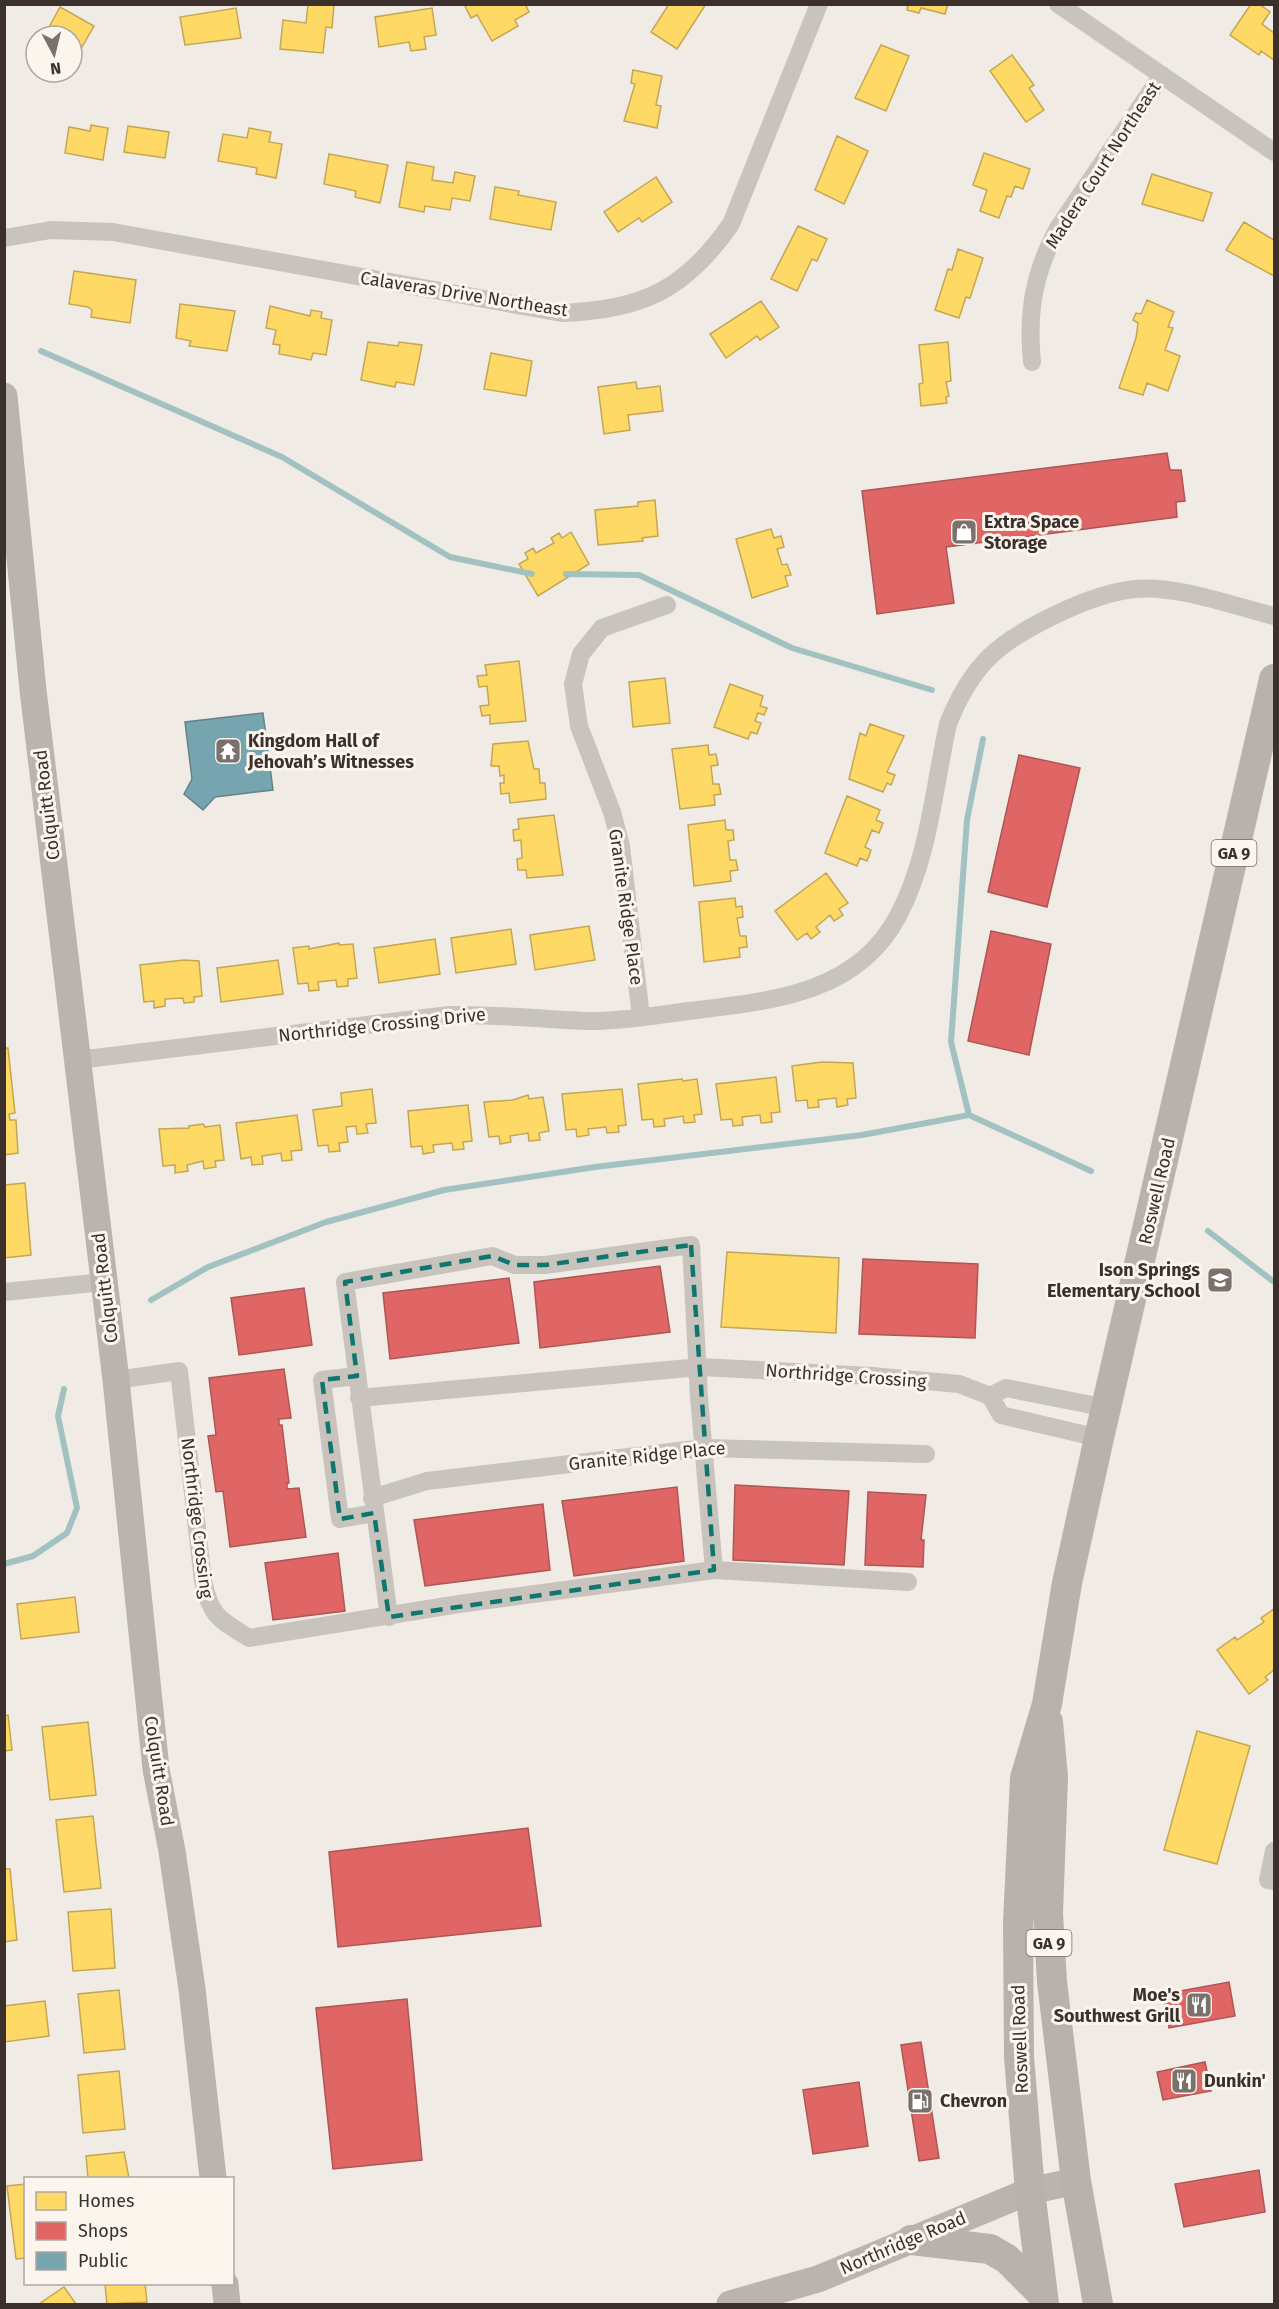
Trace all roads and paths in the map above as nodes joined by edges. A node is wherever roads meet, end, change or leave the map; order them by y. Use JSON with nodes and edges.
{"nodes":[{"id":1,"x":819,"y":4,"type":"edge"},
{"id":2,"x":1058,"y":4,"type":"edge"},
{"id":3,"x":1162,"y":75,"type":"junction"},
{"id":4,"x":1275,"y":152,"type":"edge"},
{"id":5,"x":4,"y":238,"type":"edge"},
{"id":6,"x":1032,"y":362,"type":"dead end"},
{"id":7,"x":4,"y":396,"type":"edge"},
{"id":8,"x":667,"y":605,"type":"dead end"},
{"id":9,"x":1275,"y":616,"type":"edge"},
{"id":10,"x":1275,"y":679,"type":"edge"},
{"id":11,"x":641,"y":1017,"type":"junction"},
{"id":12,"x":78,"y":1060,"type":"junction"},
{"id":13,"x":104,"y":1282,"type":"junction"},
{"id":14,"x":4,"y":1292,"type":"edge"},
{"id":15,"x":700,"y":1367,"type":"junction"},
{"id":16,"x":357,"y":1376,"type":"junction"},
{"id":17,"x":116,"y":1380,"type":"junction"},
{"id":18,"x":990,"y":1396,"type":"junction"},
{"id":19,"x":359,"y":1398,"type":"junction"},
{"id":20,"x":1107,"y":1408,"type":"junction"},
{"id":21,"x":1099,"y":1438,"type":"junction"},
{"id":22,"x":704,"y":1448,"type":"junction"},
{"id":23,"x":926,"y":1454,"type":"dead end"},
{"id":24,"x":373,"y":1505,"type":"junction"},
{"id":25,"x":714,"y":1570,"type":"junction"},
{"id":26,"x":908,"y":1582,"type":"dead end"},
{"id":27,"x":389,"y":1617,"type":"junction"},
{"id":28,"x":1047,"y":1704,"type":"junction"},
{"id":29,"x":1275,"y":1851,"type":"edge"},
{"id":30,"x":1275,"y":1881,"type":"edge"},
{"id":31,"x":213,"y":2177,"type":"edge"},
{"id":32,"x":1076,"y":2181,"type":"junction"},
{"id":33,"x":1030,"y":2191,"type":"junction"},
{"id":34,"x":911,"y":2240,"type":"junction"},
{"id":35,"x":225,"y":2285,"type":"edge"},
{"id":36,"x":1043,"y":2300,"type":"edge"},
{"id":37,"x":227,"y":2304,"type":"edge"},
{"id":38,"x":730,"y":2304,"type":"edge"},
{"id":39,"x":1098,"y":2304,"type":"edge"}],
"edges":[{"from":1,"to":5,"type":"street","name":"Calaveras Drive Northeast"},
{"from":2,"to":3,"type":"street"},
{"from":3,"to":4,"type":"street"},
{"from":3,"to":6,"type":"street","name":"Madera Court Northeast"},
{"from":7,"to":12,"type":"street","name":"Colquitt Road"},
{"from":8,"to":11,"type":"street","name":"Granite Ridge Place"},
{"from":9,"to":11,"type":"street","name":"Northridge Crossing Drive"},
{"from":10,"to":20,"type":"main road","name":"Roswell Road","number":"GA 9"},
{"from":11,"to":12,"type":"street","name":"Northridge Crossing Drive"},
{"from":12,"to":13,"type":"street","name":"Colquitt Road"},
{"from":13,"to":14,"type":"street"},
{"from":13,"to":17,"type":"street","name":"Colquitt Road"},
{"from":15,"to":16,"type":"street"},
{"from":15,"to":18,"type":"street","name":"Northridge Crossing"},
{"from":15,"to":19,"type":"street","name":"Northridge Crossing"},
{"from":15,"to":22,"type":"street"},
{"from":16,"to":19,"type":"street"},
{"from":16,"to":24,"type":"street"},
{"from":17,"to":27,"type":"street","name":"Northridge Crossing"},
{"from":17,"to":31,"type":"street","name":"Colquitt Road"},
{"from":18,"to":20,"type":"street"},
{"from":18,"to":21,"type":"street","name":"Northridge Crossing"},
{"from":19,"to":24,"type":"street"},
{"from":20,"to":21,"type":"main road","name":"Roswell Road","number":"GA 9"},
{"from":21,"to":28,"type":"main road","name":"Roswell Road","number":"GA 9"},
{"from":22,"to":23,"type":"street","name":"Granite Ridge Place"},
{"from":22,"to":24,"type":"street","name":"Granite Ridge Place"},
{"from":22,"to":25,"type":"street"},
{"from":24,"to":27,"type":"street"},
{"from":25,"to":26,"type":"street","name":"Northridge Crossing"},
{"from":25,"to":27,"type":"street","name":"Northridge Crossing"},
{"from":28,"to":32,"type":"main road","name":"Roswell Road","number":"GA 9"},
{"from":28,"to":33,"type":"main road","name":"Roswell Road","number":"GA 9"},
{"from":29,"to":30,"type":"street"},
{"from":32,"to":33,"type":"street","name":"Northridge Road"},
{"from":32,"to":39,"type":"main road","name":"Roswell Road","number":"GA 9"},
{"from":33,"to":34,"type":"street","name":"Northridge Road"},
{"from":33,"to":36,"type":"main road","name":"Roswell Road","number":"GA 9"},
{"from":34,"to":36,"type":"main road"},
{"from":34,"to":38,"type":"street","name":"Northridge Road"},
{"from":35,"to":37,"type":"street"}]}
